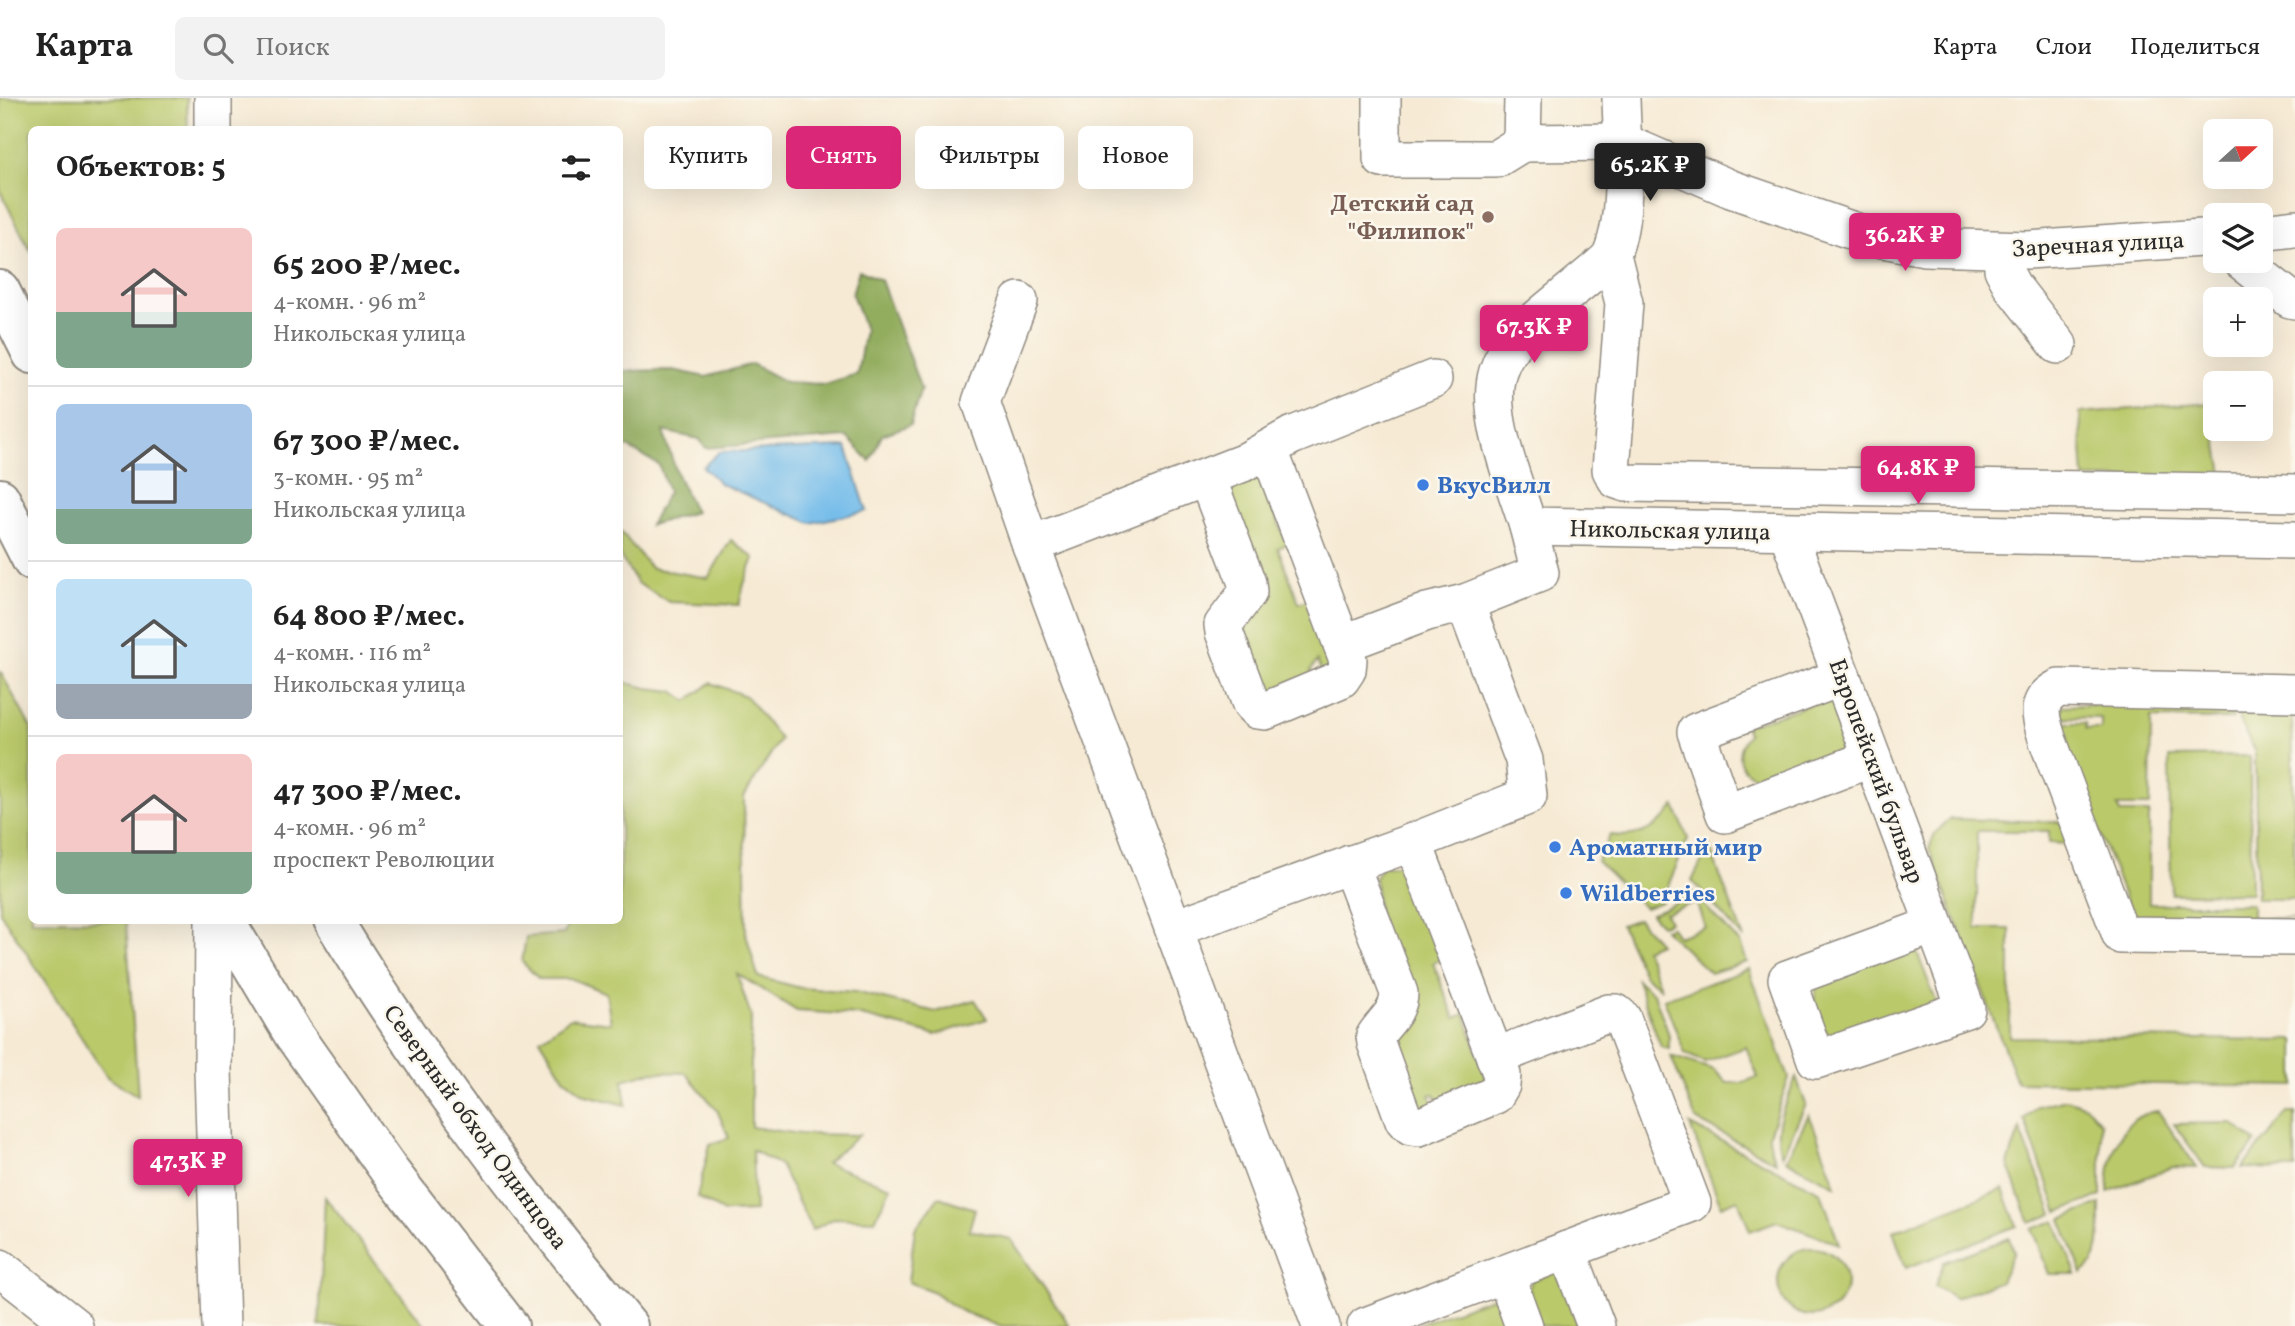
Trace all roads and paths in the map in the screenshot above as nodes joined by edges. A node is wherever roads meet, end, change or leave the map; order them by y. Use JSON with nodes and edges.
{"nodes":[{"id":1,"x":213,"y":98,"type":"edge"},
{"id":2,"x":1382,"y":98,"type":"edge"},
{"id":3,"x":1523,"y":98,"type":"edge"},
{"id":4,"x":1621,"y":98,"type":"edge"},
{"id":5,"x":213,"y":126,"type":"edge"},
{"id":6,"x":1622,"y":142,"type":"junction"},
{"id":7,"x":1522,"y":143,"type":"junction"},
{"id":8,"x":2295,"y":228,"type":"edge"},
{"id":9,"x":2273,"y":231,"type":"edge"},
{"id":10,"x":2203,"y":238,"type":"edge"},
{"id":11,"x":2002,"y":250,"type":"junction"},
{"id":12,"x":1612,"y":255,"type":"junction"},
{"id":13,"x":2257,"y":273,"type":"edge"},
{"id":14,"x":0,"y":290,"type":"edge"},
{"id":15,"x":2295,"y":300,"type":"edge"},
{"id":16,"x":1019,"y":301,"type":"dead end"},
{"id":17,"x":2058,"y":345,"type":"dead end"},
{"id":18,"x":28,"y":346,"type":"edge"},
{"id":19,"x":1433,"y":379,"type":"dead end"},
{"id":20,"x":1269,"y":450,"type":"junction"},
{"id":21,"x":1207,"y":478,"type":"junction"},
{"id":22,"x":2295,"y":492,"type":"edge"},
{"id":23,"x":0,"y":498,"type":"edge"},
{"id":24,"x":1528,"y":526,"type":"junction"},
{"id":25,"x":1788,"y":533,"type":"junction"},
{"id":26,"x":2295,"y":540,"type":"edge"},
{"id":27,"x":1031,"y":545,"type":"junction"},
{"id":28,"x":28,"y":553,"type":"edge"},
{"id":29,"x":1465,"y":603,"type":"junction"},
{"id":30,"x":1342,"y":643,"type":"junction"},
{"id":31,"x":1842,"y":677,"type":"junction"},
{"id":32,"x":2295,"y":693,"type":"edge"},
{"id":33,"x":1872,"y":758,"type":"junction"},
{"id":34,"x":1413,"y":842,"type":"junction"},
{"id":35,"x":1350,"y":864,"type":"junction"},
{"id":36,"x":214,"y":924,"type":"edge"},
{"id":37,"x":227,"y":924,"type":"edge"},
{"id":38,"x":335,"y":924,"type":"edge"},
{"id":39,"x":1934,"y":925,"type":"junction"},
{"id":40,"x":1175,"y":928,"type":"junction"},
{"id":41,"x":2295,"y":937,"type":"edge"},
{"id":42,"x":1495,"y":1056,"type":"junction"},
{"id":43,"x":1567,"y":1250,"type":"junction"},
{"id":44,"x":0,"y":1268,"type":"edge"},
{"id":45,"x":1504,"y":1274,"type":"junction"},
{"id":46,"x":74,"y":1326,"type":"edge"},
{"id":47,"x":221,"y":1326,"type":"edge"},
{"id":48,"x":509,"y":1326,"type":"edge"},
{"id":49,"x":628,"y":1326,"type":"edge"},
{"id":50,"x":1321,"y":1326,"type":"edge"},
{"id":51,"x":1366,"y":1326,"type":"edge"},
{"id":52,"x":1524,"y":1326,"type":"edge"},
{"id":53,"x":1596,"y":1326,"type":"edge"}],
"edges":[{"from":1,"to":5,"type":"street"},
{"from":2,"to":7,"type":"street"},
{"from":3,"to":7,"type":"street"},
{"from":4,"to":6,"type":"street"},
{"from":6,"to":7,"type":"street"},
{"from":6,"to":11,"type":"street","name":"Заречная улица"},
{"from":6,"to":12,"type":"street"},
{"from":8,"to":9,"type":"street"},
{"from":10,"to":11,"type":"street","name":"Заречная улица"},
{"from":11,"to":17,"type":"street"},
{"from":12,"to":22,"type":"street"},
{"from":12,"to":24,"type":"street"},
{"from":13,"to":15,"type":"street"},
{"from":14,"to":18,"type":"highway"},
{"from":16,"to":27,"type":"street"},
{"from":19,"to":20,"type":"street"},
{"from":20,"to":21,"type":"street"},
{"from":20,"to":30,"type":"street"},
{"from":21,"to":27,"type":"street"},
{"from":21,"to":30,"type":"street"},
{"from":23,"to":28,"type":"highway"},
{"from":24,"to":25,"type":"street","name":"Никольская улица"},
{"from":24,"to":29,"type":"street"},
{"from":25,"to":26,"type":"street","name":"Никольская улица"},
{"from":25,"to":31,"type":"street","name":"Европейский бульвар"},
{"from":27,"to":40,"type":"street"},
{"from":29,"to":30,"type":"street"},
{"from":29,"to":34,"type":"street"},
{"from":31,"to":33,"type":"street","name":"Европейский бульвар"},
{"from":31,"to":33,"type":"street"},
{"from":32,"to":41,"type":"street"},
{"from":33,"to":39,"type":"street","name":"Европейский бульвар"},
{"from":34,"to":35,"type":"street"},
{"from":34,"to":42,"type":"street"},
{"from":35,"to":40,"type":"street"},
{"from":35,"to":42,"type":"street"},
{"from":36,"to":47,"type":"street"},
{"from":37,"to":48,"type":"highway"},
{"from":38,"to":49,"type":"highway","name":"Северный обход Одинцова"},
{"from":39,"to":39,"type":"street","name":"Европейский бульвар"},
{"from":40,"to":50,"type":"street"},
{"from":42,"to":43,"type":"street"},
{"from":43,"to":45,"type":"street"},
{"from":43,"to":53,"type":"street"},
{"from":44,"to":46,"type":"street"},
{"from":45,"to":51,"type":"street"},
{"from":45,"to":52,"type":"street"}]}
